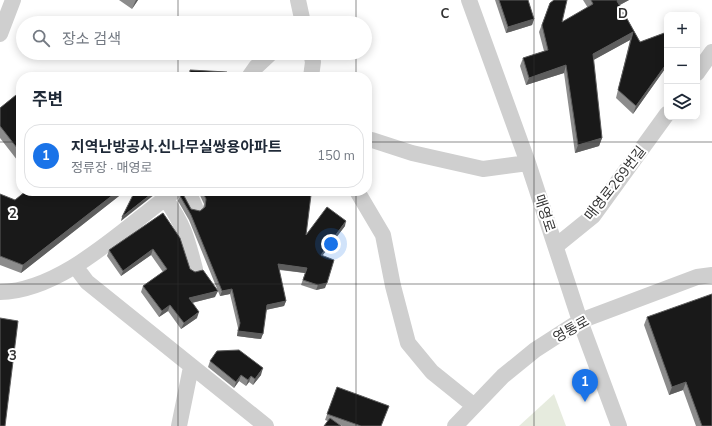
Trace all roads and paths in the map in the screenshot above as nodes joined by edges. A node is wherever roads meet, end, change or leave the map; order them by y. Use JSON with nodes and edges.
{"nodes":[{"id":1,"x":13,"y":0,"type":"edge"},
{"id":2,"x":298,"y":0,"type":"edge"},
{"id":3,"x":469,"y":0,"type":"edge"},
{"id":4,"x":301,"y":16,"type":"edge"},
{"id":5,"x":0,"y":34,"type":"edge"},
{"id":6,"x":712,"y":52,"type":"edge"},
{"id":7,"x":264,"y":60,"type":"edge"},
{"id":8,"x":312,"y":60,"type":"edge"},
{"id":9,"x":700,"y":69,"type":"edge"},
{"id":10,"x":252,"y":72,"type":"edge"},
{"id":11,"x":312,"y":72,"type":"edge"},
{"id":12,"x":664,"y":118,"type":"edge"},
{"id":13,"x":372,"y":140,"type":"edge"},
{"id":14,"x":528,"y":163,"type":"junction"},
{"id":15,"x":169,"y":196,"type":"edge"},
{"id":16,"x":170,"y":196,"type":"edge"},
{"id":17,"x":190,"y":196,"type":"edge"},
{"id":18,"x":360,"y":196,"type":"edge"},
{"id":19,"x":195,"y":207,"type":"dead end"},
{"id":20,"x":556,"y":246,"type":"junction"},
{"id":21,"x":76,"y":266,"type":"junction"},
{"id":22,"x":195,"y":269,"type":"dead end"},
{"id":23,"x":712,"y":275,"type":"edge"},
{"id":24,"x":0,"y":292,"type":"edge"},
{"id":25,"x":580,"y":321,"type":"junction"},
{"id":26,"x":191,"y":367,"type":"junction"},
{"id":27,"x":473,"y":405,"type":"junction"},
{"id":28,"x":179,"y":426,"type":"edge"},
{"id":29,"x":266,"y":426,"type":"edge"},
{"id":30,"x":455,"y":426,"type":"edge"},
{"id":31,"x":619,"y":426,"type":"edge"}],
"edges":[{"from":1,"to":5,"type":"street"},
{"from":2,"to":4,"type":"street"},
{"from":3,"to":14,"type":"street","name":"매영로"},
{"from":6,"to":9,"type":"street"},
{"from":7,"to":10,"type":"street"},
{"from":8,"to":11,"type":"street"},
{"from":12,"to":20,"type":"street","name":"매영로269번길"},
{"from":13,"to":14,"type":"street"},
{"from":14,"to":20,"type":"street","name":"매영로"},
{"from":15,"to":21,"type":"street"},
{"from":16,"to":22,"type":"street"},
{"from":17,"to":19,"type":"street"},
{"from":18,"to":27,"type":"street"},
{"from":20,"to":25,"type":"street","name":"매영로"},
{"from":21,"to":24,"type":"street"},
{"from":21,"to":26,"type":"street"},
{"from":23,"to":25,"type":"street","name":"영통로"},
{"from":25,"to":27,"type":"street","name":"영통로"},
{"from":25,"to":31,"type":"street","name":"매영로"},
{"from":26,"to":28,"type":"street"},
{"from":26,"to":29,"type":"street"},
{"from":27,"to":30,"type":"street","name":"영통로"}]}
